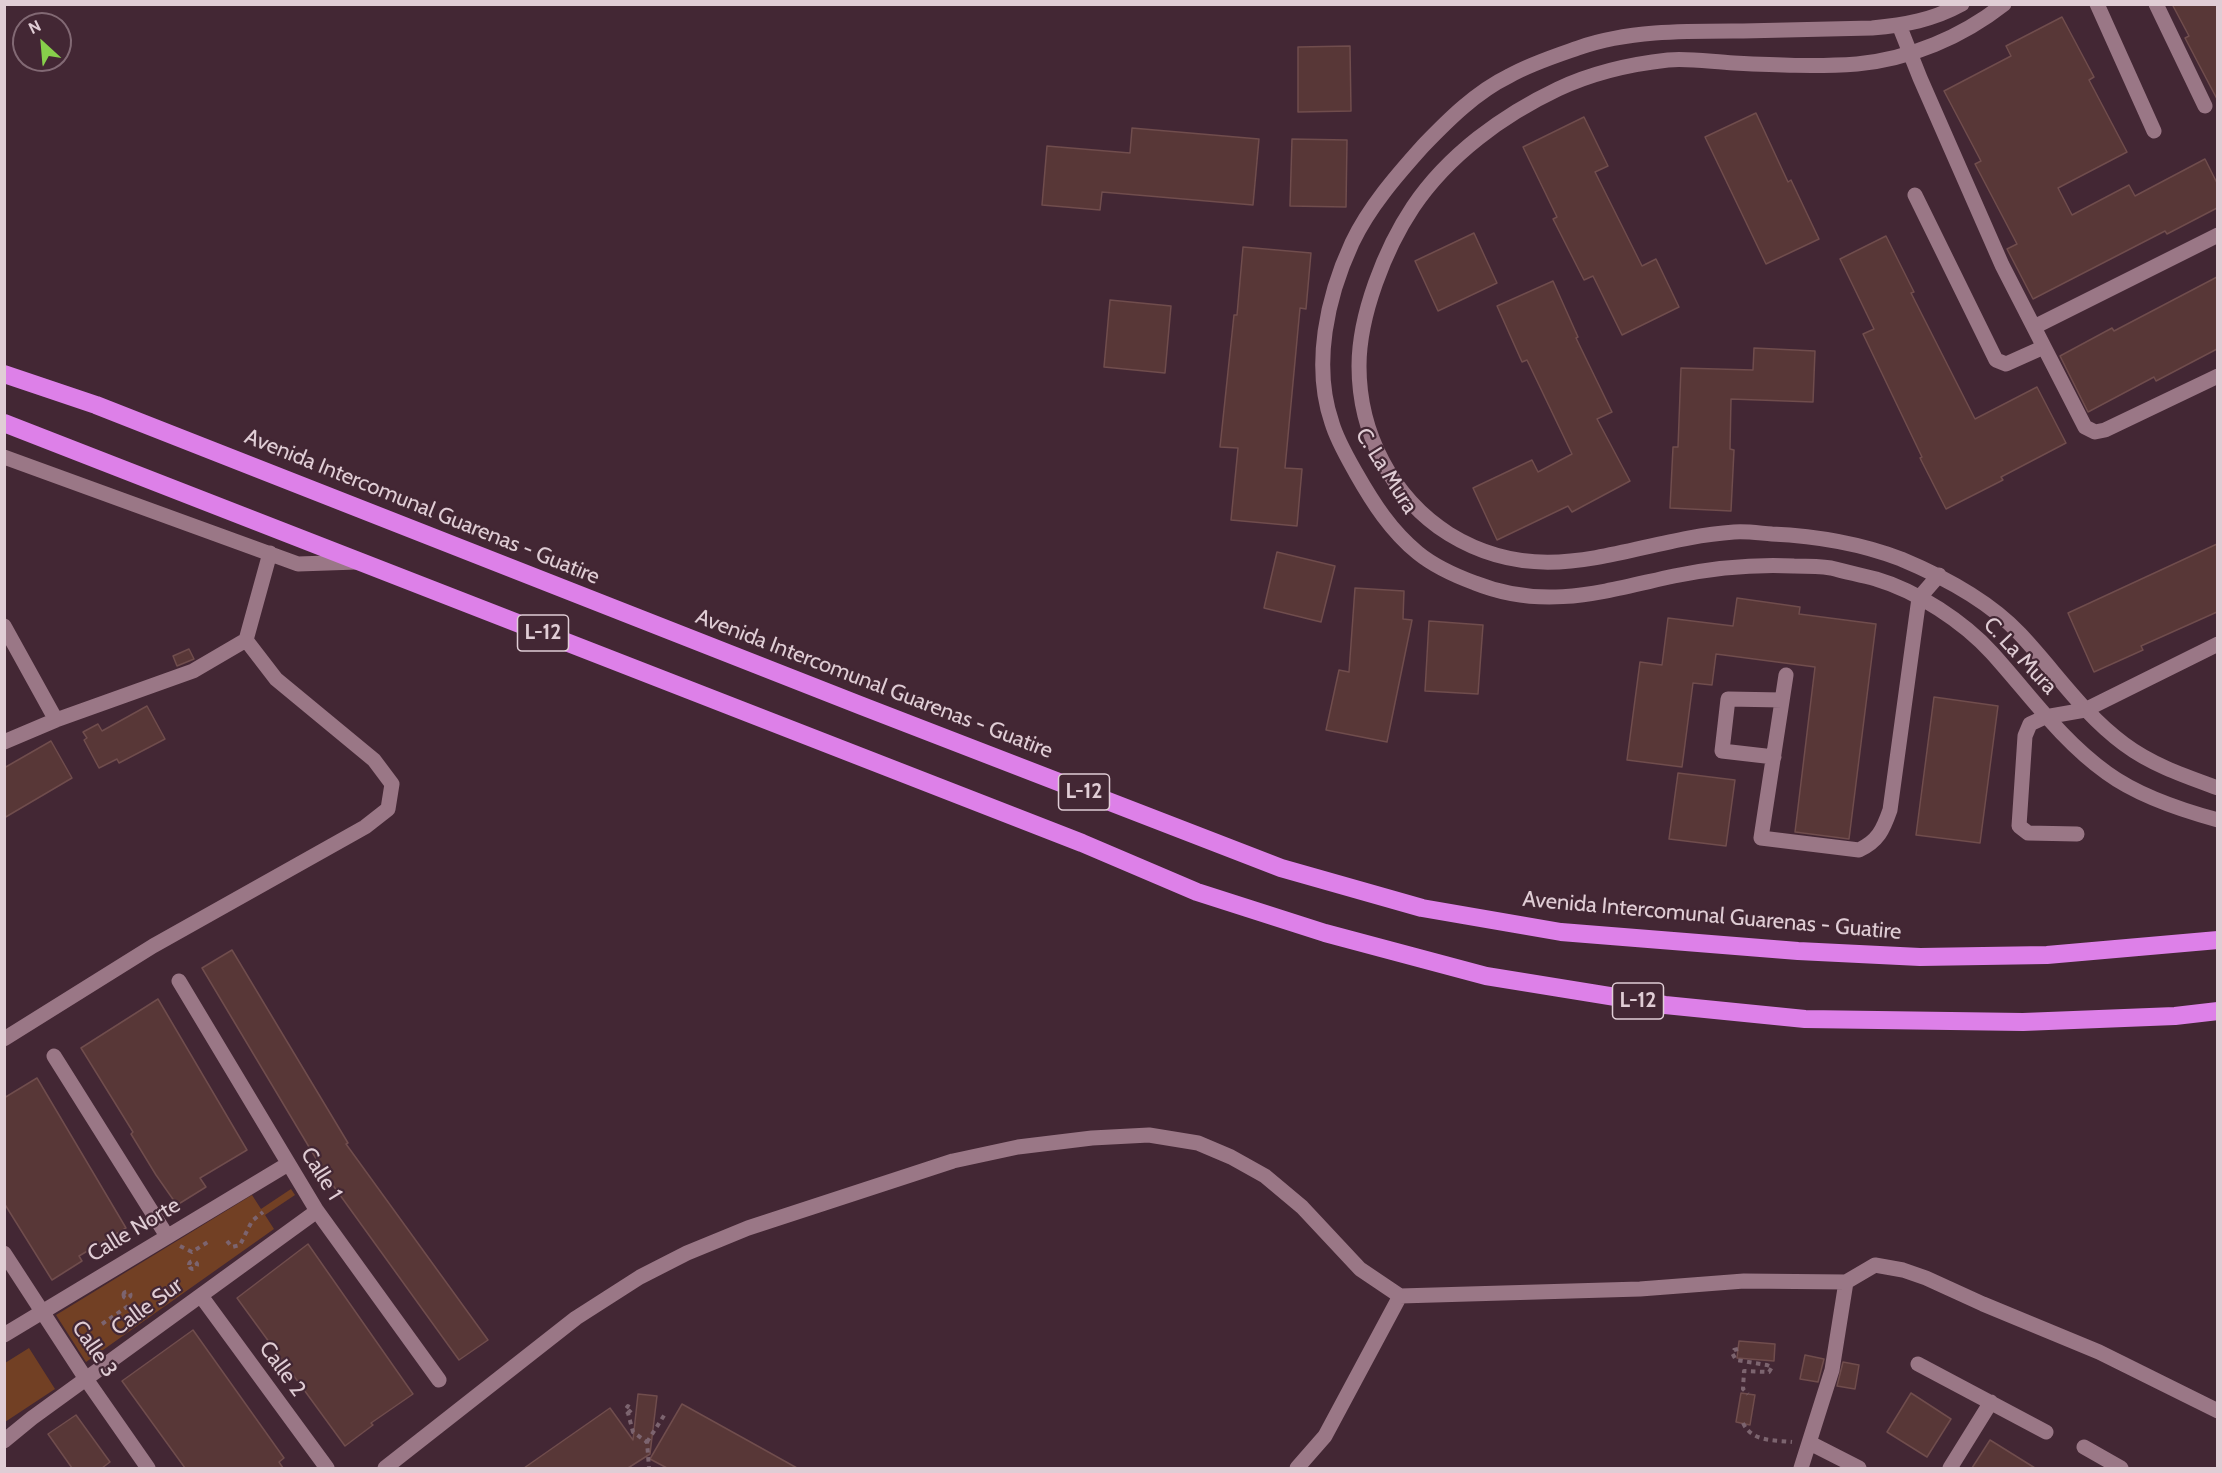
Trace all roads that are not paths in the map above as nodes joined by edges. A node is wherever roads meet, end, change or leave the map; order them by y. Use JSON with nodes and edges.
{"nodes":[{"id":1,"x":1962,"y":4,"type":"edge"},
{"id":2,"x":2004,"y":4,"type":"edge"},
{"id":3,"x":2097,"y":4,"type":"edge"},
{"id":4,"x":2156,"y":4,"type":"edge"},
{"id":5,"x":1899,"y":25,"type":"junction"},
{"id":6,"x":1911,"y":54,"type":"junction"},
{"id":7,"x":2205,"y":106,"type":"dead end"},
{"id":8,"x":2154,"y":131,"type":"dead end"},
{"id":9,"x":1915,"y":195,"type":"dead end"},
{"id":10,"x":2217,"y":235,"type":"edge"},
{"id":11,"x":2034,"y":327,"type":"junction"},
{"id":12,"x":2043,"y":347,"type":"junction"},
{"id":13,"x":4,"y":374,"type":"edge"},
{"id":14,"x":2217,"y":376,"type":"edge"},
{"id":15,"x":4,"y":423,"type":"edge"},
{"id":16,"x":4,"y":457,"type":"edge"},
{"id":17,"x":270,"y":554,"type":"junction"},
{"id":18,"x":362,"y":562,"type":"junction"},
{"id":19,"x":1939,"y":575,"type":"junction"},
{"id":20,"x":1919,"y":598,"type":"junction"},
{"id":21,"x":4,"y":626,"type":"edge"},
{"id":22,"x":246,"y":640,"type":"junction"},
{"id":23,"x":2217,"y":644,"type":"edge"},
{"id":24,"x":1786,"y":675,"type":"dead end"},
{"id":25,"x":1782,"y":700,"type":"junction"},
{"id":26,"x":2085,"y":710,"type":"junction"},
{"id":27,"x":2045,"y":717,"type":"junction"},
{"id":28,"x":56,"y":720,"type":"junction"},
{"id":29,"x":4,"y":742,"type":"edge"},
{"id":30,"x":1774,"y":757,"type":"junction"},
{"id":31,"x":2217,"y":789,"type":"edge"},
{"id":32,"x":2217,"y":820,"type":"edge"},
{"id":33,"x":2077,"y":834,"type":"dead end"},
{"id":34,"x":2217,"y":940,"type":"edge"},
{"id":35,"x":179,"y":981,"type":"dead end"},
{"id":36,"x":2217,"y":1011,"type":"edge"},
{"id":37,"x":4,"y":1039,"type":"edge"},
{"id":38,"x":54,"y":1056,"type":"dead end"},
{"id":39,"x":288,"y":1164,"type":"junction"},
{"id":40,"x":317,"y":1211,"type":"junction"},
{"id":41,"x":170,"y":1240,"type":"junction"},
{"id":42,"x":4,"y":1253,"type":"edge"},
{"id":43,"x":1846,"y":1282,"type":"junction"},
{"id":44,"x":201,"y":1296,"type":"junction"},
{"id":45,"x":1400,"y":1296,"type":"junction"},
{"id":46,"x":42,"y":1312,"type":"junction"},
{"id":47,"x":4,"y":1335,"type":"edge"},
{"id":48,"x":1918,"y":1364,"type":"dead end"},
{"id":49,"x":86,"y":1379,"type":"junction"},
{"id":50,"x":440,"y":1380,"type":"dead end"},
{"id":51,"x":1990,"y":1402,"type":"junction"},
{"id":52,"x":2217,"y":1411,"type":"edge"},
{"id":53,"x":2046,"y":1432,"type":"dead end"},
{"id":54,"x":4,"y":1441,"type":"edge"},
{"id":55,"x":1810,"y":1443,"type":"junction"},
{"id":56,"x":2084,"y":1447,"type":"dead end"},
{"id":57,"x":148,"y":1468,"type":"edge"},
{"id":58,"x":327,"y":1468,"type":"edge"},
{"id":59,"x":385,"y":1468,"type":"edge"},
{"id":60,"x":1297,"y":1468,"type":"edge"},
{"id":61,"x":1801,"y":1468,"type":"edge"},
{"id":62,"x":1859,"y":1468,"type":"edge"},
{"id":63,"x":1950,"y":1468,"type":"edge"},
{"id":64,"x":2121,"y":1468,"type":"edge"}],
"edges":[{"from":1,"to":5,"type":"street","name":"C. La Mura"},
{"from":2,"to":6,"type":"street"},
{"from":3,"to":8,"type":"street"},
{"from":4,"to":7,"type":"street"},
{"from":5,"to":6,"type":"street"},
{"from":5,"to":20,"type":"street","name":"C. La Mura"},
{"from":6,"to":11,"type":"street"},
{"from":6,"to":19,"type":"street"},
{"from":9,"to":12,"type":"street"},
{"from":10,"to":11,"type":"street"},
{"from":11,"to":12,"type":"street"},
{"from":12,"to":14,"type":"street"},
{"from":13,"to":34,"type":"highway","name":"Avenida Intercomunal Guarenas - Guatire","number":"L-12"},
{"from":15,"to":18,"type":"highway","number":"L-12"},
{"from":16,"to":17,"type":"street","number":"L-12"},
{"from":17,"to":18,"type":"street","number":"L-12"},
{"from":17,"to":22,"type":"street"},
{"from":18,"to":36,"type":"highway","number":"L-12"},
{"from":19,"to":20,"type":"street"},
{"from":19,"to":26,"type":"street"},
{"from":20,"to":27,"type":"street","name":"C. La Mura"},
{"from":20,"to":30,"type":"street"},
{"from":21,"to":28,"type":"street"},
{"from":22,"to":28,"type":"street"},
{"from":22,"to":37,"type":"street"},
{"from":23,"to":26,"type":"street"},
{"from":24,"to":25,"type":"street"},
{"from":25,"to":30,"type":"street"},
{"from":25,"to":30,"type":"street"},
{"from":26,"to":27,"type":"street"},
{"from":26,"to":31,"type":"street"},
{"from":27,"to":32,"type":"street","name":"C. La Mura"},
{"from":27,"to":33,"type":"street"},
{"from":28,"to":29,"type":"street"},
{"from":35,"to":39,"type":"street","name":"Calle 1"},
{"from":38,"to":41,"type":"street"},
{"from":39,"to":40,"type":"street","name":"Calle 1"},
{"from":39,"to":41,"type":"street","name":"Calle Norte"},
{"from":40,"to":44,"type":"street","name":"Calle Sur"},
{"from":40,"to":50,"type":"street","name":"Calle 1"},
{"from":41,"to":46,"type":"street","name":"Calle Norte"},
{"from":42,"to":46,"type":"street","name":"Calle 3"},
{"from":43,"to":45,"type":"street"},
{"from":43,"to":52,"type":"street"},
{"from":43,"to":55,"type":"street"},
{"from":44,"to":49,"type":"street","name":"Calle Sur"},
{"from":44,"to":58,"type":"street","name":"Calle 2"},
{"from":45,"to":59,"type":"street"},
{"from":45,"to":60,"type":"street"},
{"from":46,"to":47,"type":"street","name":"Calle Norte"},
{"from":46,"to":49,"type":"street","name":"Calle 3"},
{"from":48,"to":51,"type":"street"},
{"from":49,"to":54,"type":"street","name":"Calle Sur"},
{"from":49,"to":57,"type":"street","name":"Calle 3"},
{"from":51,"to":53,"type":"street"},
{"from":51,"to":63,"type":"street"},
{"from":55,"to":61,"type":"street"},
{"from":55,"to":62,"type":"street"},
{"from":56,"to":64,"type":"street"}]}
